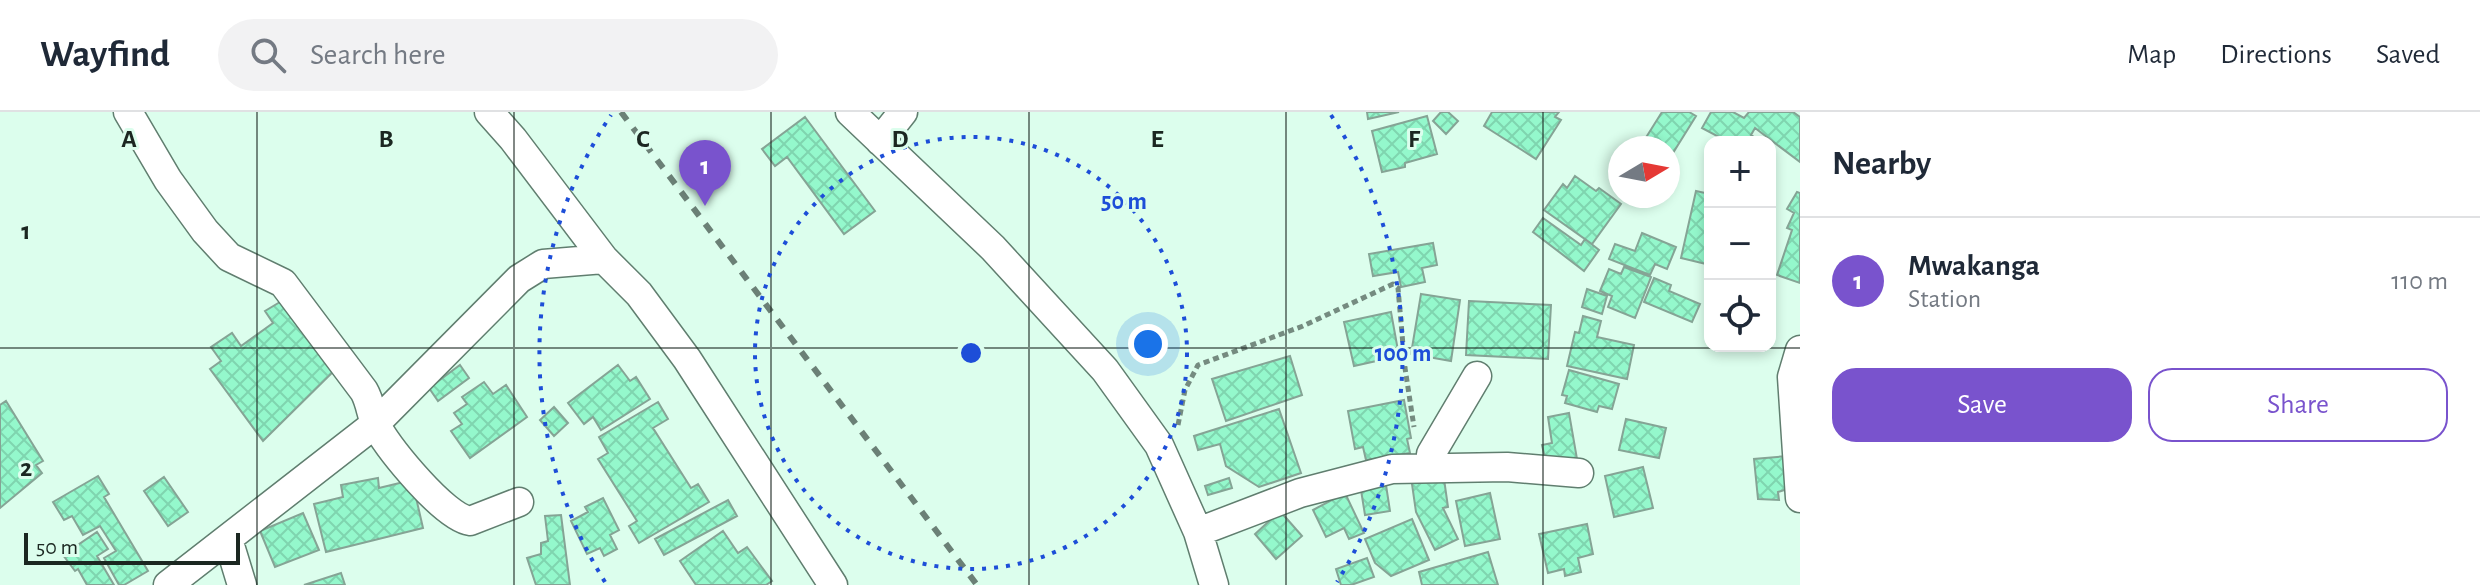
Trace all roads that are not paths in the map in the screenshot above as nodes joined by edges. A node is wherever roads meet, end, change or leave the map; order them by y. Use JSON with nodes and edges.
{"nodes":[{"id":1,"x":128,"y":112,"type":"edge"},
{"id":2,"x":489,"y":112,"type":"edge"},
{"id":3,"x":850,"y":112,"type":"edge"},
{"id":4,"x":903,"y":112,"type":"edge"},
{"id":5,"x":880,"y":141,"type":"junction"},
{"id":6,"x":604,"y":259,"type":"junction"},
{"id":7,"x":1800,"y":350,"type":"edge"},
{"id":8,"x":1477,"y":376,"type":"dead end"},
{"id":9,"x":375,"y":424,"type":"junction"},
{"id":10,"x":1432,"y":461,"type":"junction"},
{"id":11,"x":1579,"y":473,"type":"dead end"},
{"id":12,"x":1800,"y":498,"type":"edge"},
{"id":13,"x":519,"y":502,"type":"dead end"},
{"id":14,"x":1198,"y":532,"type":"junction"},
{"id":15,"x":228,"y":539,"type":"junction"},
{"id":16,"x":168,"y":585,"type":"edge"},
{"id":17,"x":242,"y":585,"type":"edge"},
{"id":18,"x":833,"y":585,"type":"edge"},
{"id":19,"x":1214,"y":585,"type":"edge"}],
"edges":[{"from":1,"to":9,"type":"street"},
{"from":2,"to":6,"type":"street"},
{"from":3,"to":5,"type":"street"},
{"from":4,"to":5,"type":"street"},
{"from":5,"to":14,"type":"street"},
{"from":6,"to":9,"type":"street"},
{"from":6,"to":18,"type":"street"},
{"from":7,"to":12,"type":"street"},
{"from":8,"to":10,"type":"street"},
{"from":9,"to":13,"type":"street"},
{"from":9,"to":15,"type":"street"},
{"from":10,"to":11,"type":"street"},
{"from":10,"to":14,"type":"street"},
{"from":14,"to":19,"type":"street"},
{"from":15,"to":16,"type":"street"},
{"from":15,"to":17,"type":"street"}]}
